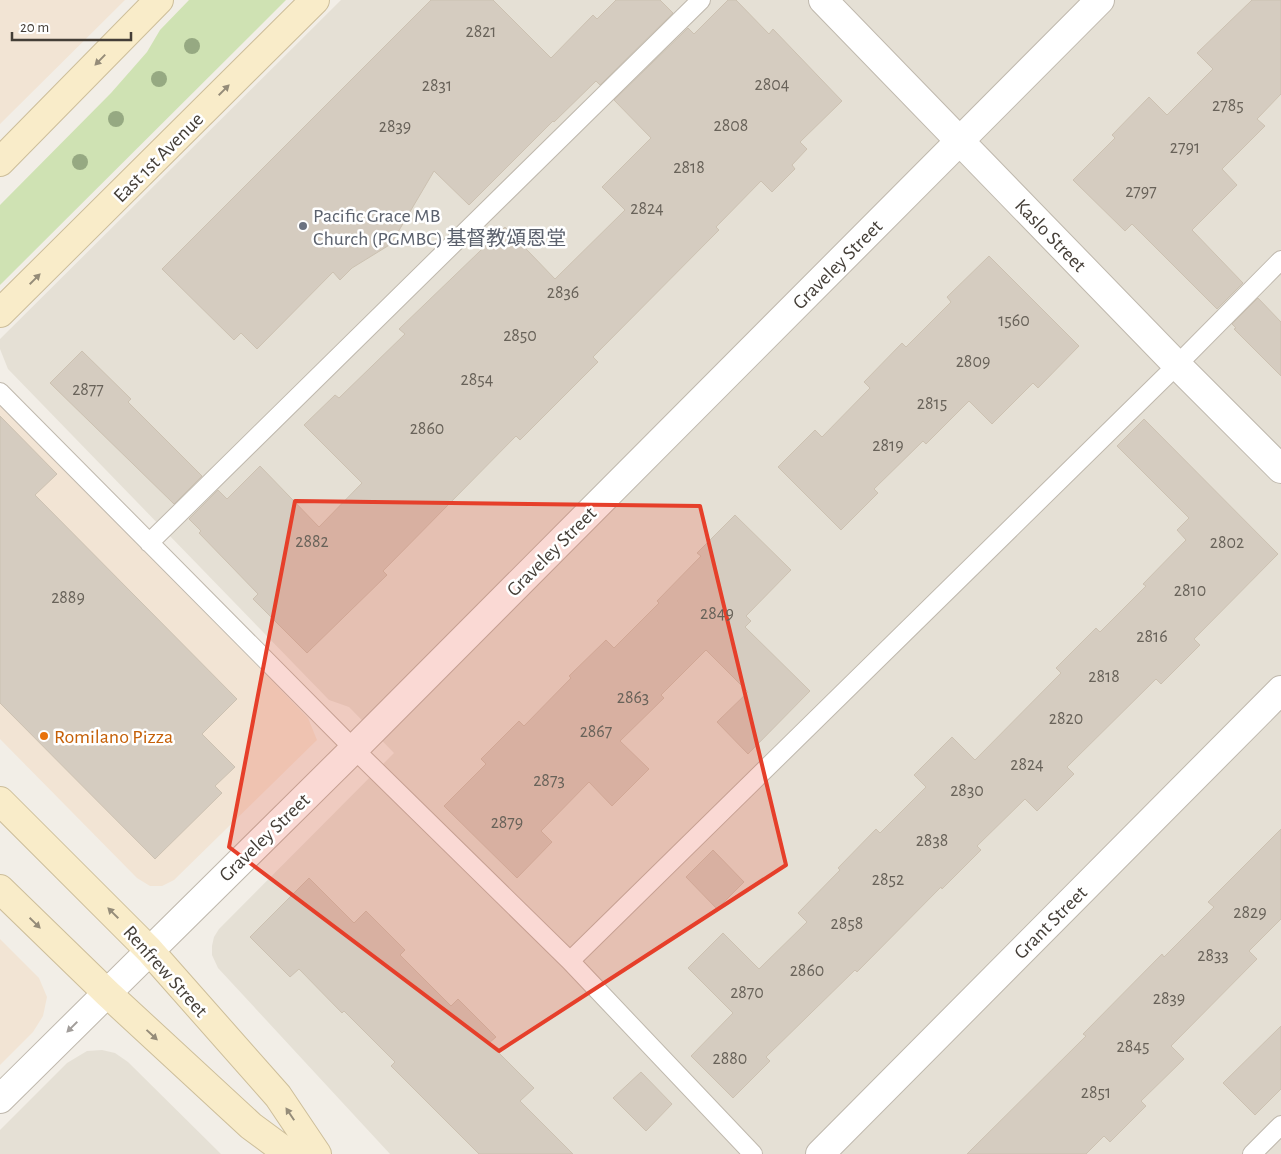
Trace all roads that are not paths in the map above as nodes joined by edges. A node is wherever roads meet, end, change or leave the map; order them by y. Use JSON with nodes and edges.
{"nodes":[{"id":1,"x":159,"y":0,"type":"edge"},
{"id":2,"x":315,"y":0,"type":"edge"},
{"id":3,"x":701,"y":0,"type":"edge"},
{"id":4,"x":823,"y":0,"type":"edge"},
{"id":5,"x":1100,"y":0,"type":"edge"},
{"id":6,"x":959,"y":141,"type":"junction"},
{"id":7,"x":0,"y":162,"type":"edge"},
{"id":8,"x":1281,"y":260,"type":"edge"},
{"id":9,"x":0,"y":313,"type":"edge"},
{"id":10,"x":1177,"y":365,"type":"junction"},
{"id":11,"x":0,"y":392,"type":"edge"},
{"id":12,"x":1281,"y":468,"type":"edge"},
{"id":13,"x":150,"y":543,"type":"junction"},
{"id":14,"x":1281,"y":690,"type":"edge"},
{"id":15,"x":354,"y":749,"type":"junction"},
{"id":16,"x":0,"y":801,"type":"edge"},
{"id":17,"x":0,"y":889,"type":"edge"},
{"id":18,"x":149,"y":950,"type":"junction"},
{"id":19,"x":570,"y":961,"type":"junction"},
{"id":20,"x":106,"y":992,"type":"junction"},
{"id":21,"x":0,"y":1099,"type":"edge"},
{"id":22,"x":1281,"y":1125,"type":"edge"},
{"id":23,"x":289,"y":1154,"type":"edge"},
{"id":24,"x":317,"y":1154,"type":"edge"},
{"id":25,"x":753,"y":1154,"type":"edge"},
{"id":26,"x":820,"y":1154,"type":"edge"},
{"id":27,"x":1252,"y":1154,"type":"edge"}],
"edges":[{"from":1,"to":7,"type":"street","one_way":true},
{"from":9,"to":2,"type":"street","name":"East 1st Avenue","one_way":true},
{"from":3,"to":13,"type":"lane"},
{"from":4,"to":6,"type":"street","name":"Kaslo Street"},
{"from":5,"to":6,"type":"street","name":"Graveley Street"},
{"from":6,"to":10,"type":"street","name":"Kaslo Street"},
{"from":6,"to":15,"type":"street","name":"Graveley Street"},
{"from":8,"to":10,"type":"lane"},
{"from":10,"to":12,"type":"street","name":"Kaslo Street"},
{"from":10,"to":19,"type":"lane"},
{"from":11,"to":13,"type":"lane"},
{"from":13,"to":15,"type":"lane"},
{"from":14,"to":26,"type":"street","name":"Grant Street"},
{"from":15,"to":18,"type":"street","name":"Graveley Street"},
{"from":15,"to":19,"type":"lane"},
{"from":18,"to":16,"type":"street","name":"Renfrew Street","one_way":true},
{"from":17,"to":20,"type":"street","one_way":true},
{"from":18,"to":20,"type":"street","name":"Graveley Street"},
{"from":24,"to":18,"type":"street","name":"Renfrew Street","one_way":true},
{"from":19,"to":25,"type":"lane"},
{"from":20,"to":21,"type":"street","name":"Graveley Street","one_way":true},
{"from":20,"to":23,"type":"street","one_way":true},
{"from":22,"to":27,"type":"lane"}]}
